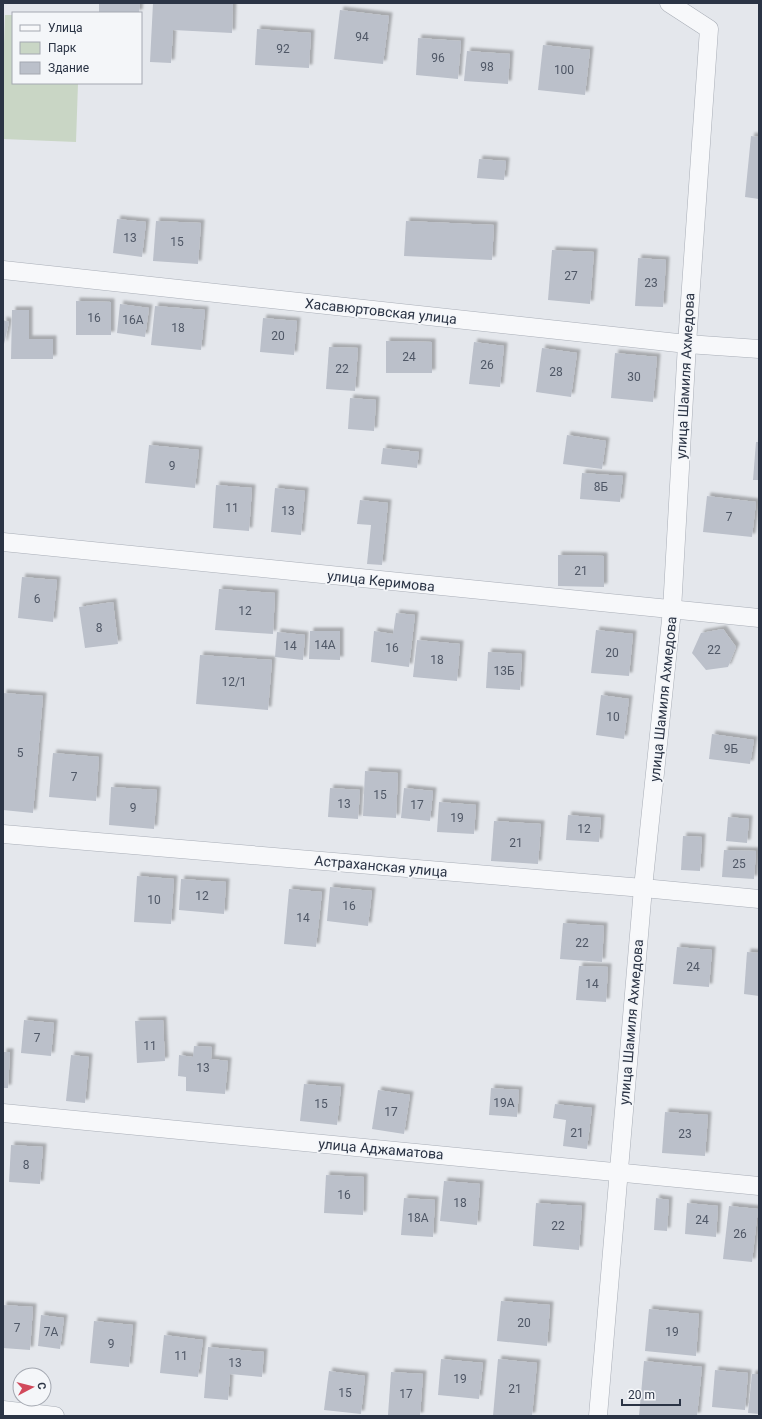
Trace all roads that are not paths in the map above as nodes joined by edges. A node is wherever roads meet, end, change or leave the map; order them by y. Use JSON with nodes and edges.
{"nodes":[{"id":1,"x":669,"y":3,"type":"edge"},
{"id":2,"x":3,"y":270,"type":"edge"},
{"id":3,"x":687,"y":344,"type":"junction"},
{"id":4,"x":759,"y":349,"type":"edge"},
{"id":5,"x":3,"y":542,"type":"edge"},
{"id":6,"x":672,"y":610,"type":"junction"},
{"id":7,"x":759,"y":618,"type":"edge"},
{"id":8,"x":3,"y":834,"type":"edge"},
{"id":9,"x":643,"y":888,"type":"junction"},
{"id":10,"x":759,"y":900,"type":"edge"},
{"id":11,"x":3,"y":1113,"type":"edge"},
{"id":12,"x":619,"y":1172,"type":"junction"},
{"id":13,"x":759,"y":1186,"type":"edge"},
{"id":14,"x":3,"y":1410,"type":"edge"},
{"id":15,"x":55,"y":1416,"type":"edge"},
{"id":16,"x":598,"y":1416,"type":"edge"}],
"edges":[{"from":1,"to":3,"type":"street","name":"улица Шамиля Ахмедова"},
{"from":2,"to":3,"type":"street","name":"Хасавюртовская улица"},
{"from":3,"to":4,"type":"street","name":"Хасавюртовская улица"},
{"from":3,"to":6,"type":"street","name":"улица Шамиля Ахмедова"},
{"from":5,"to":6,"type":"street","name":"улица Керимова"},
{"from":6,"to":7,"type":"street","name":"улица Керимова"},
{"from":6,"to":9,"type":"street","name":"улица Шамиля Ахмедова"},
{"from":8,"to":9,"type":"street","name":"Астраханская улица"},
{"from":9,"to":10,"type":"street","name":"Астраханская улица"},
{"from":9,"to":12,"type":"street","name":"улица Шамиля Ахмедова"},
{"from":11,"to":12,"type":"street","name":"улица Аджаматова"},
{"from":12,"to":13,"type":"street","name":"улица Аджаматова"},
{"from":12,"to":16,"type":"street","name":"улица Шамиля Ахмедова"},
{"from":14,"to":15,"type":"street"}]}
